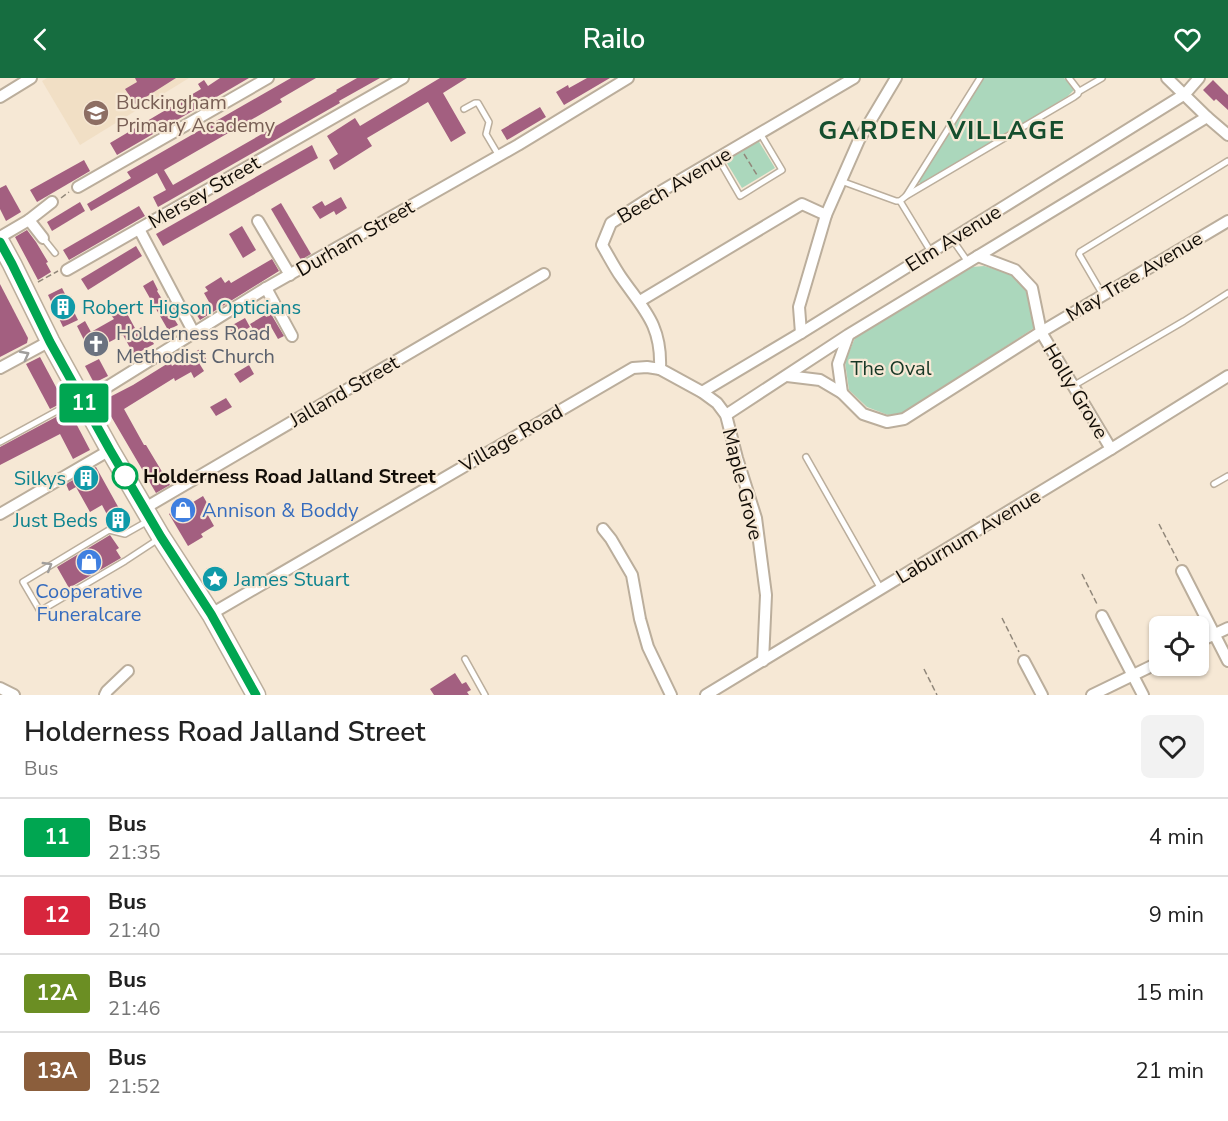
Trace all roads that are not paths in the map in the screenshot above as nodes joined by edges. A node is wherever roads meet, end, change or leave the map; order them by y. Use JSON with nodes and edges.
{"nodes":[{"id":1,"x":31,"y":78,"type":"edge"},
{"id":2,"x":268,"y":78,"type":"edge"},
{"id":3,"x":403,"y":78,"type":"edge"},
{"id":4,"x":628,"y":78,"type":"edge"},
{"id":5,"x":854,"y":78,"type":"edge"},
{"id":6,"x":896,"y":78,"type":"edge"},
{"id":7,"x":980,"y":78,"type":"edge"},
{"id":8,"x":1069,"y":78,"type":"edge"},
{"id":9,"x":1102,"y":78,"type":"edge"},
{"id":10,"x":1167,"y":78,"type":"edge"},
{"id":11,"x":1200,"y":78,"type":"edge"},
{"id":12,"x":1078,"y":92,"type":"junction"},
{"id":13,"x":1185,"y":94,"type":"junction"},
{"id":14,"x":0,"y":97,"type":"edge"},
{"id":15,"x":464,"y":109,"type":"dead end"},
{"id":16,"x":1207,"y":117,"type":"junction"},
{"id":17,"x":760,"y":133,"type":"junction"},
{"id":18,"x":1228,"y":135,"type":"edge"},
{"id":19,"x":499,"y":156,"type":"junction"},
{"id":20,"x":718,"y":158,"type":"junction"},
{"id":21,"x":1228,"y":161,"type":"edge"},
{"id":22,"x":841,"y":181,"type":"junction"},
{"id":23,"x":78,"y":187,"type":"road end"},
{"id":24,"x":906,"y":196,"type":"junction"},
{"id":25,"x":900,"y":201,"type":"junction"},
{"id":26,"x":52,"y":202,"type":"road end"},
{"id":27,"x":826,"y":215,"type":"junction"},
{"id":28,"x":29,"y":220,"type":"junction"},
{"id":29,"x":258,"y":221,"type":"dead end"},
{"id":30,"x":1228,"y":221,"type":"edge"},
{"id":31,"x":139,"y":229,"type":"junction"},
{"id":32,"x":43,"y":238,"type":"joint"},
{"id":33,"x":952,"y":239,"type":"junction"},
{"id":34,"x":2,"y":247,"type":"edge"},
{"id":35,"x":931,"y":252,"type":"junction"},
{"id":36,"x":55,"y":253,"type":"dead end"},
{"id":37,"x":978,"y":256,"type":"junction"},
{"id":38,"x":968,"y":262,"type":"junction"},
{"id":39,"x":67,"y":270,"type":"road end"},
{"id":40,"x":544,"y":274,"type":"dead end"},
{"id":41,"x":290,"y":275,"type":"junction"},
{"id":42,"x":266,"y":288,"type":"junction"},
{"id":43,"x":1228,"y":293,"type":"edge"},
{"id":44,"x":1103,"y":295,"type":"junction"},
{"id":45,"x":639,"y":301,"type":"junction"},
{"id":46,"x":1041,"y":332,"type":"junction"},
{"id":47,"x":194,"y":333,"type":"junction"},
{"id":48,"x":801,"y":333,"type":"junction"},
{"id":49,"x":292,"y":336,"type":"dead end"},
{"id":50,"x":848,"y":336,"type":"junction"},
{"id":51,"x":50,"y":342,"type":"junction"},
{"id":52,"x":0,"y":368,"type":"edge"},
{"id":53,"x":660,"y":369,"type":"junction"},
{"id":54,"x":787,"y":376,"type":"junction"},
{"id":55,"x":1228,"y":376,"type":"edge"},
{"id":56,"x":1073,"y":386,"type":"junction"},
{"id":57,"x":702,"y":392,"type":"junction"},
{"id":58,"x":842,"y":393,"type":"junction"},
{"id":59,"x":82,"y":400,"type":"junction"},
{"id":60,"x":726,"y":415,"type":"junction"},
{"id":61,"x":0,"y":442,"type":"edge"},
{"id":62,"x":1111,"y":449,"type":"junction"},
{"id":63,"x":110,"y":450,"type":"junction"},
{"id":64,"x":806,"y":457,"type":"dead end"},
{"id":65,"x":1228,"y":476,"type":"edge"},
{"id":66,"x":1214,"y":484,"type":"dead end"},
{"id":67,"x":148,"y":513,"type":"junction"},
{"id":68,"x":0,"y":514,"type":"edge"},
{"id":69,"x":603,"y":529,"type":"dead end"},
{"id":70,"x":161,"y":537,"type":"junction"},
{"id":71,"x":1182,"y":571,"type":"road end"},
{"id":72,"x":881,"y":590,"type":"junction"},
{"id":73,"x":211,"y":614,"type":"junction"},
{"id":74,"x":1102,"y":616,"type":"road end"},
{"id":75,"x":1228,"y":628,"type":"edge"},
{"id":76,"x":1214,"y":635,"type":"junction"},
{"id":77,"x":1209,"y":637,"type":"edge"},
{"id":78,"x":465,"y":658,"type":"dead end"},
{"id":79,"x":1024,"y":660,"type":"road end"},
{"id":80,"x":763,"y":661,"type":"junction"},
{"id":81,"x":1228,"y":661,"type":"edge"},
{"id":82,"x":1149,"y":667,"type":"edge"},
{"id":83,"x":128,"y":670,"type":"dead end"},
{"id":84,"x":1134,"y":674,"type":"junction"},
{"id":85,"x":0,"y":688,"type":"edge"},
{"id":86,"x":14,"y":695,"type":"edge"},
{"id":87,"x":105,"y":695,"type":"edge"},
{"id":88,"x":256,"y":695,"type":"edge"},
{"id":89,"x":485,"y":695,"type":"edge"},
{"id":90,"x":671,"y":695,"type":"edge"},
{"id":91,"x":706,"y":695,"type":"edge"},
{"id":92,"x":1042,"y":695,"type":"edge"},
{"id":93,"x":1092,"y":695,"type":"edge"},
{"id":94,"x":1143,"y":695,"type":"edge"}],
"edges":[{"from":1,"to":14,"type":"street"},
{"from":2,"to":23,"type":"street"},
{"from":3,"to":31,"type":"street","name":"Mersey Street"},
{"from":4,"to":19,"type":"street","name":"Durham Street"},
{"from":5,"to":17,"type":"street","name":"Beech Avenue"},
{"from":6,"to":22,"type":"street"},
{"from":7,"to":24,"type":"lane"},
{"from":8,"to":12,"type":"lane"},
{"from":9,"to":12,"type":"lane"},
{"from":10,"to":13,"type":"street"},
{"from":11,"to":13,"type":"street","name":"Elm Avenue"},
{"from":12,"to":24,"type":"lane"},
{"from":13,"to":16,"type":"street"},
{"from":13,"to":33,"type":"street","name":"Elm Avenue"},
{"from":15,"to":19,"type":"lane"},
{"from":16,"to":18,"type":"street"},
{"from":16,"to":37,"type":"street","name":"Elm Avenue"},
{"from":17,"to":20,"type":"street","name":"Beech Avenue"},
{"from":17,"to":20,"type":"lane"},
{"from":19,"to":41,"type":"street","name":"Durham Street"},
{"from":20,"to":45,"type":"street","name":"Beech Avenue"},
{"from":21,"to":44,"type":"lane"},
{"from":22,"to":25,"type":"lane"},
{"from":22,"to":27,"type":"street"},
{"from":24,"to":25,"type":"lane"},
{"from":25,"to":35,"type":"lane"},
{"from":26,"to":28,"type":"street"},
{"from":27,"to":45,"type":"street"},
{"from":27,"to":48,"type":"street"},
{"from":28,"to":32,"type":"street"},
{"from":28,"to":34,"type":"street"},
{"from":29,"to":41,"type":"street"},
{"from":30,"to":44,"type":"street","name":"May Tree Avenue"},
{"from":31,"to":39,"type":"street","name":"Mersey Street"},
{"from":31,"to":47,"type":"street"},
{"from":32,"to":36,"type":"lane"},
{"from":33,"to":35,"type":"street","name":"Elm Avenue"},
{"from":33,"to":38,"type":"lane"},
{"from":34,"to":51,"type":"highway"},
{"from":35,"to":48,"type":"street","name":"Elm Avenue"},
{"from":37,"to":38,"type":"street","name":"Elm Avenue"},
{"from":37,"to":46,"type":"street"},
{"from":38,"to":50,"type":"street","name":"Elm Avenue"},
{"from":40,"to":67,"type":"street","name":"Jalland Street"},
{"from":41,"to":42,"type":"street","name":"Durham Street"},
{"from":42,"to":47,"type":"street","name":"Durham Street"},
{"from":42,"to":49,"type":"street"},
{"from":43,"to":56,"type":"lane"},
{"from":44,"to":46,"type":"street","name":"May Tree Avenue"},
{"from":45,"to":53,"type":"street","name":"Beech Avenue"},
{"from":46,"to":56,"type":"street","name":"Holly Grove"},
{"from":46,"to":58,"type":"street"},
{"from":47,"to":59,"type":"street","name":"Durham Street"},
{"from":48,"to":57,"type":"street","name":"Elm Avenue"},
{"from":50,"to":54,"type":"street","name":"Elm Avenue"},
{"from":50,"to":58,"type":"street"},
{"from":52,"to":51,"type":"street","one_way":true},
{"from":51,"to":59,"type":"highway"},
{"from":53,"to":57,"type":"street"},
{"from":53,"to":73,"type":"street","name":"Village Road"},
{"from":54,"to":58,"type":"street"},
{"from":54,"to":60,"type":"street","name":"Elm Avenue"},
{"from":55,"to":62,"type":"street","name":"Laburnum Avenue"},
{"from":56,"to":62,"type":"street","name":"Holly Grove"},
{"from":57,"to":60,"type":"street"},
{"from":59,"to":61,"type":"lane"},
{"from":59,"to":63,"type":"highway"},
{"from":60,"to":80,"type":"street","name":"Maple Grove"},
{"from":62,"to":72,"type":"street","name":"Laburnum Avenue"},
{"from":63,"to":67,"type":"highway"},
{"from":63,"to":68,"type":"street"},
{"from":64,"to":72,"type":"lane"},
{"from":65,"to":66,"type":"lane"},
{"from":67,"to":70,"type":"highway"},
{"from":70,"to":67,"type":"lane","one_way":true},
{"from":69,"to":90,"type":"street"},
{"from":70,"to":73,"type":"highway"},
{"from":71,"to":76,"type":"street"},
{"from":72,"to":80,"type":"street","name":"Laburnum Avenue"},
{"from":73,"to":88,"type":"highway"},
{"from":74,"to":84,"type":"street"},
{"from":75,"to":76,"type":"street"},
{"from":76,"to":77,"type":"street"},
{"from":76,"to":81,"type":"street"},
{"from":78,"to":89,"type":"lane"},
{"from":79,"to":92,"type":"street"},
{"from":80,"to":91,"type":"street","name":"Laburnum Avenue"},
{"from":82,"to":84,"type":"street"},
{"from":83,"to":87,"type":"street"},
{"from":84,"to":93,"type":"street"},
{"from":84,"to":94,"type":"street"},
{"from":85,"to":86,"type":"street"}]}
